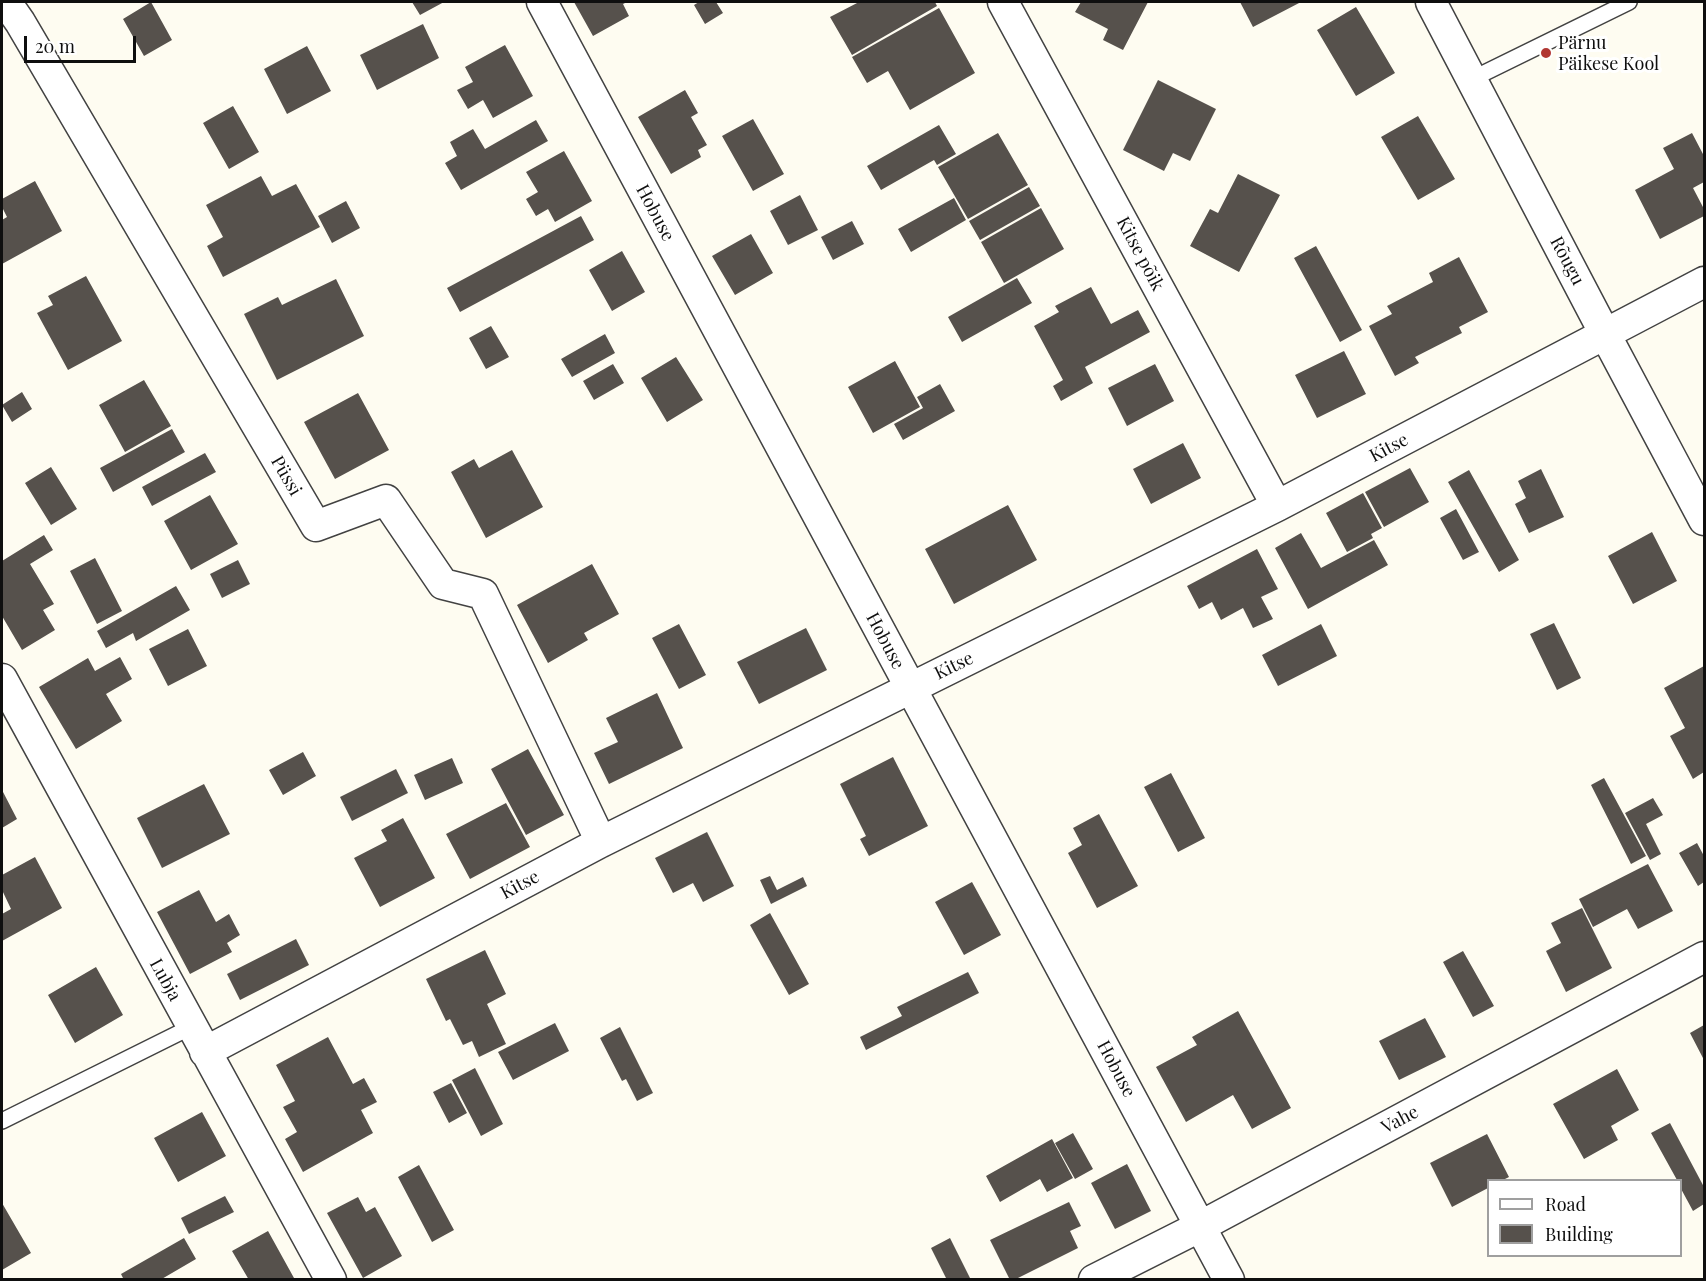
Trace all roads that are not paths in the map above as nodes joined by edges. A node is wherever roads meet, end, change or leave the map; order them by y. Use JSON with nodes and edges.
{"nodes":[{"id":1,"x":6,"y":2,"type":"edge"},
{"id":2,"x":542,"y":2,"type":"edge"},
{"id":3,"x":1003,"y":2,"type":"edge"},
{"id":4,"x":1431,"y":2,"type":"edge"},
{"id":5,"x":1629,"y":2,"type":"edge"},
{"id":6,"x":1472,"y":79,"type":"junction"},
{"id":7,"x":1704,"y":282,"type":"edge"},
{"id":8,"x":1605,"y":334,"type":"junction"},
{"id":9,"x":1277,"y":506,"type":"junction"},
{"id":10,"x":1704,"y":520,"type":"edge"},
{"id":11,"x":2,"y":682,"type":"edge"},
{"id":12,"x":910,"y":688,"type":"junction"},
{"id":13,"x":601,"y":842,"type":"junction"},
{"id":14,"x":1704,"y":957,"type":"edge"},
{"id":15,"x":198,"y":1039,"type":"junction"},
{"id":16,"x":2,"y":1121,"type":"edge"},
{"id":17,"x":1201,"y":1226,"type":"junction"},
{"id":18,"x":331,"y":1280,"type":"edge"},
{"id":19,"x":1094,"y":1280,"type":"edge"},
{"id":20,"x":1229,"y":1280,"type":"edge"}],
"edges":[{"from":1,"to":13,"type":"street","name":"Püssi"},
{"from":2,"to":12,"type":"street","name":"Hobuse"},
{"from":3,"to":9,"type":"street","name":"Kitse põik"},
{"from":4,"to":6,"type":"street","name":"Rõugu"},
{"from":5,"to":6,"type":"lane"},
{"from":6,"to":8,"type":"street","name":"Rõugu"},
{"from":7,"to":8,"type":"street","name":"Kitse"},
{"from":8,"to":9,"type":"street","name":"Kitse"},
{"from":8,"to":10,"type":"street","name":"Rõugu"},
{"from":9,"to":12,"type":"street","name":"Kitse"},
{"from":11,"to":15,"type":"street","name":"Lubja"},
{"from":12,"to":13,"type":"street","name":"Kitse"},
{"from":12,"to":17,"type":"street","name":"Hobuse"},
{"from":13,"to":15,"type":"street","name":"Kitse"},
{"from":14,"to":17,"type":"street","name":"Vahe"},
{"from":15,"to":16,"type":"lane"},
{"from":15,"to":18,"type":"street","name":"Lubja"},
{"from":17,"to":19,"type":"street","name":"Vahe"},
{"from":17,"to":20,"type":"street","name":"Hobuse"}]}
